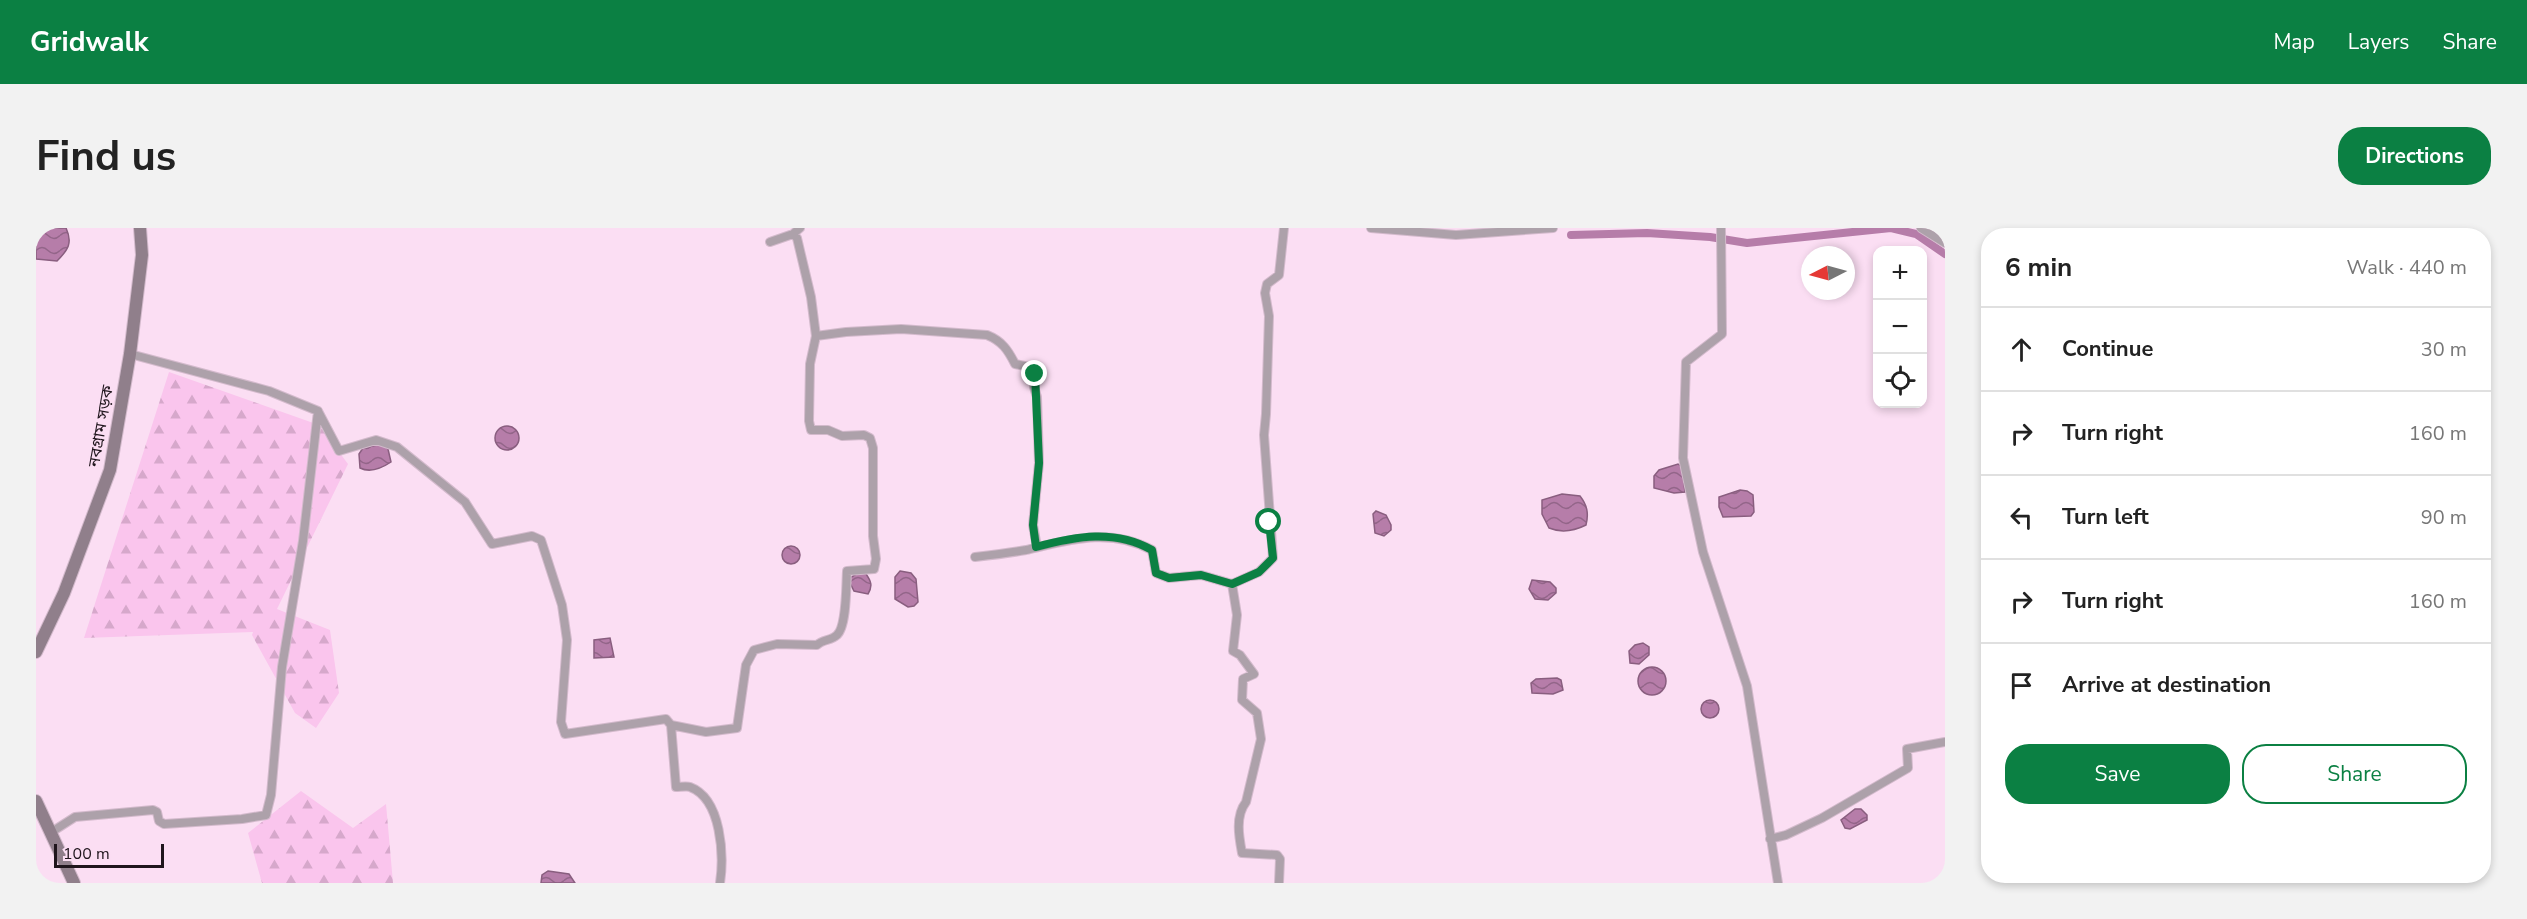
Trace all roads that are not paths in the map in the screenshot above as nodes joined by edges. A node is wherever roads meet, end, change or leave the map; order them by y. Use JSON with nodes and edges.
{"nodes":[{"id":1,"x":140,"y":228,"type":"edge"},
{"id":2,"x":1284,"y":228,"type":"edge"},
{"id":3,"x":1371,"y":228,"type":"edge"},
{"id":4,"x":1553,"y":228,"type":"edge"},
{"id":5,"x":1921,"y":228,"type":"edge"},
{"id":6,"x":796,"y":231,"type":"edge"},
{"id":7,"x":1721,"y":231,"type":"edge"},
{"id":8,"x":770,"y":242,"type":"dead end"},
{"id":9,"x":1945,"y":243,"type":"edge"},
{"id":10,"x":816,"y":336,"type":"junction"},
{"id":11,"x":130,"y":354,"type":"junction"},
{"id":12,"x":318,"y":411,"type":"junction"},
{"id":13,"x":1036,"y":547,"type":"junction"},
{"id":14,"x":975,"y":557,"type":"dead end"},
{"id":15,"x":1232,"y":584,"type":"junction"},
{"id":16,"x":36,"y":652,"type":"edge"},
{"id":17,"x":670,"y":725,"type":"junction"},
{"id":18,"x":1945,"y":742,"type":"edge"},
{"id":19,"x":36,"y":801,"type":"edge"},
{"id":20,"x":50,"y":833,"type":"junction"},
{"id":21,"x":1770,"y":839,"type":"junction"},
{"id":22,"x":74,"y":883,"type":"edge"},
{"id":23,"x":720,"y":883,"type":"edge"},
{"id":24,"x":1279,"y":883,"type":"edge"},
{"id":25,"x":1778,"y":883,"type":"edge"}],
"edges":[{"from":1,"to":11,"type":"main road","name":"নবগ্রাম সড়ক"},
{"from":2,"to":15,"type":"street"},
{"from":3,"to":4,"type":"street"},
{"from":5,"to":9,"type":"street"},
{"from":6,"to":8,"type":"street"},
{"from":6,"to":10,"type":"street"},
{"from":7,"to":21,"type":"street"},
{"from":10,"to":13,"type":"street"},
{"from":10,"to":17,"type":"street"},
{"from":11,"to":12,"type":"street"},
{"from":11,"to":16,"type":"main road","name":"নবগ্রাম সড়ক"},
{"from":12,"to":17,"type":"street"},
{"from":12,"to":20,"type":"street"},
{"from":13,"to":14,"type":"street"},
{"from":13,"to":15,"type":"street"},
{"from":15,"to":24,"type":"street"},
{"from":17,"to":23,"type":"street"},
{"from":18,"to":21,"type":"street"},
{"from":19,"to":20,"type":"main road"},
{"from":20,"to":22,"type":"main road"},
{"from":21,"to":25,"type":"street"}]}
